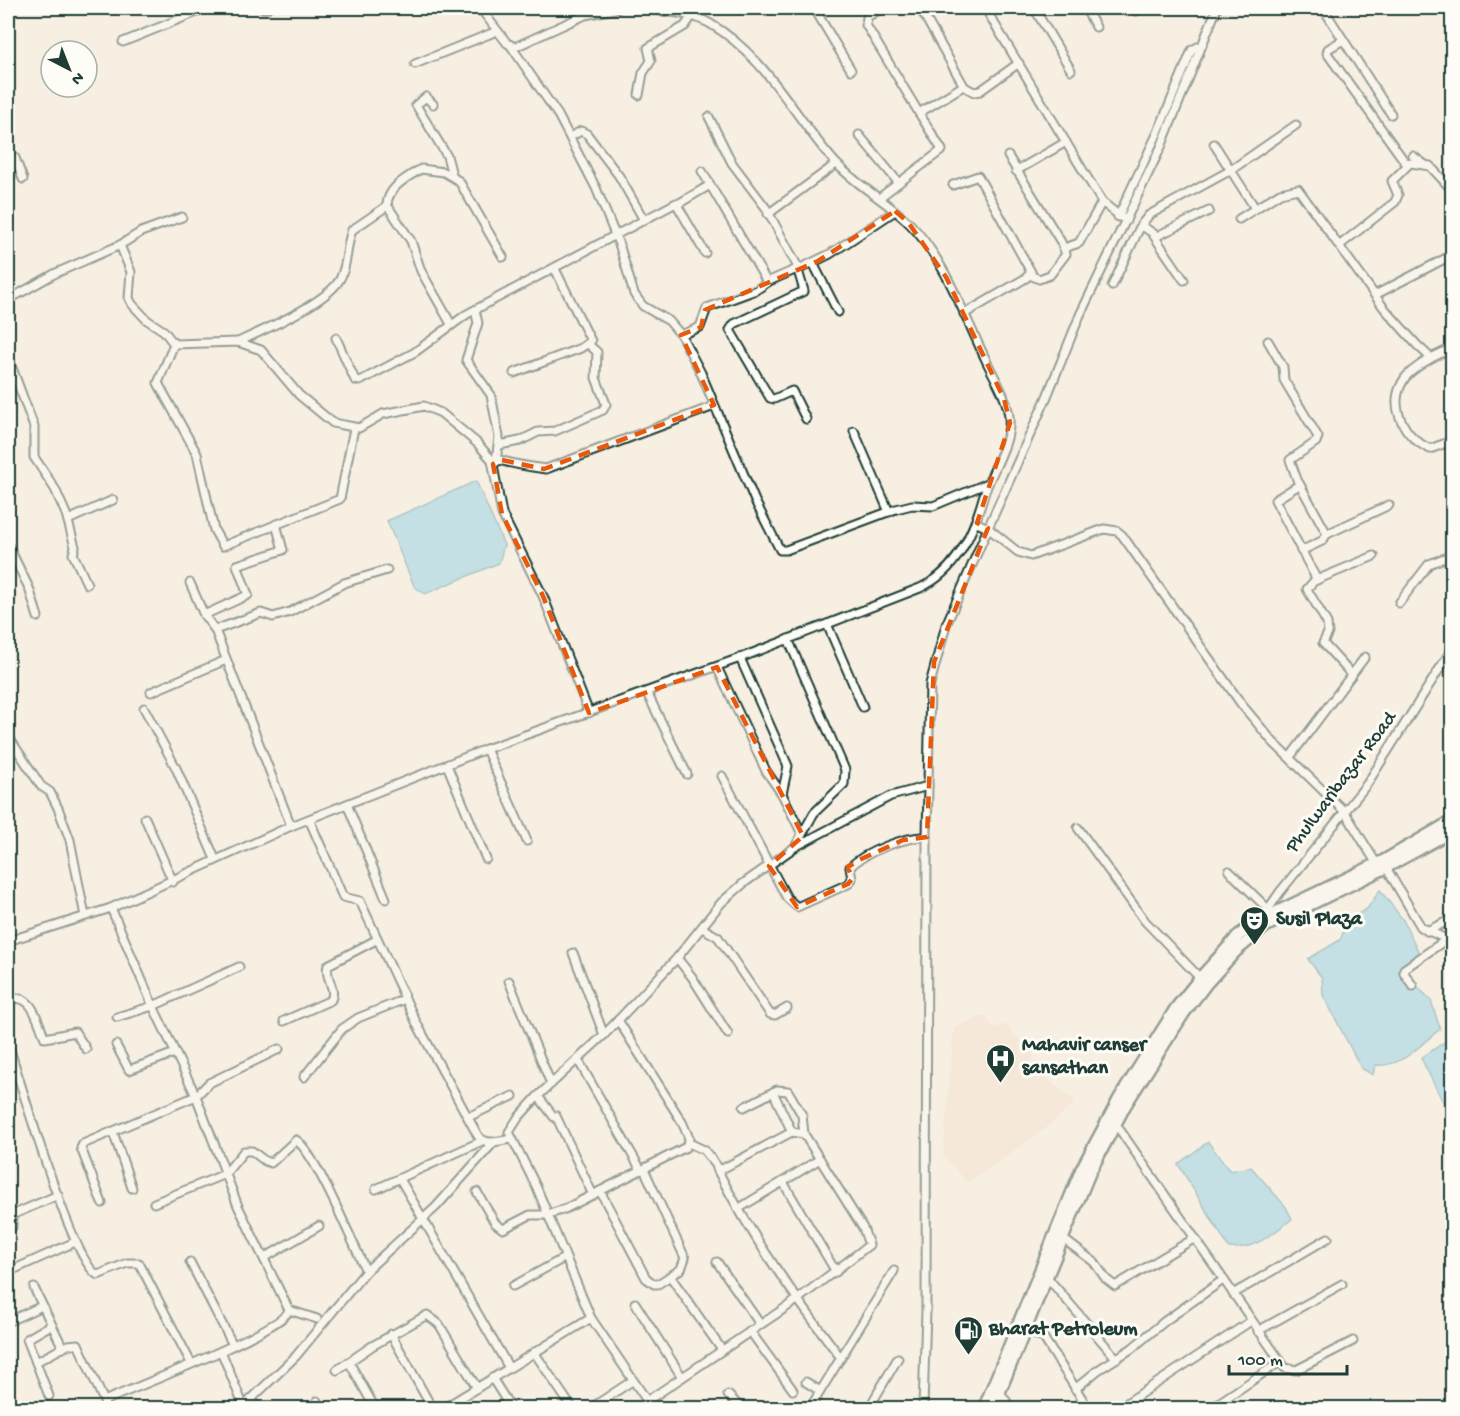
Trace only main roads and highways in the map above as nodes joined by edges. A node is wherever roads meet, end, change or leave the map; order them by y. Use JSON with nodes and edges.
{"nodes":[{"id":1,"x":1452,"y":821,"type":"edge"},
{"id":2,"x":1452,"y":831,"type":"edge"},
{"id":3,"x":1408,"y":851,"type":"junction"},
{"id":4,"x":1382,"y":866,"type":"junction"},
{"id":5,"x":1112,"y":1119,"type":"junction"},
{"id":6,"x":1022,"y":1331,"type":"junction"},
{"id":7,"x":984,"y":1408,"type":"edge"},
{"id":8,"x":993,"y":1408,"type":"edge"}],
"edges":[{"from":1,"to":3,"type":"highway"},
{"from":2,"to":3,"type":"highway"},
{"from":3,"to":4,"type":"highway"},
{"from":4,"to":5,"type":"highway"},
{"from":4,"to":5,"type":"highway"},
{"from":5,"to":6,"type":"highway"},
{"from":5,"to":6,"type":"highway"},
{"from":6,"to":7,"type":"highway"},
{"from":6,"to":8,"type":"highway"}]}
